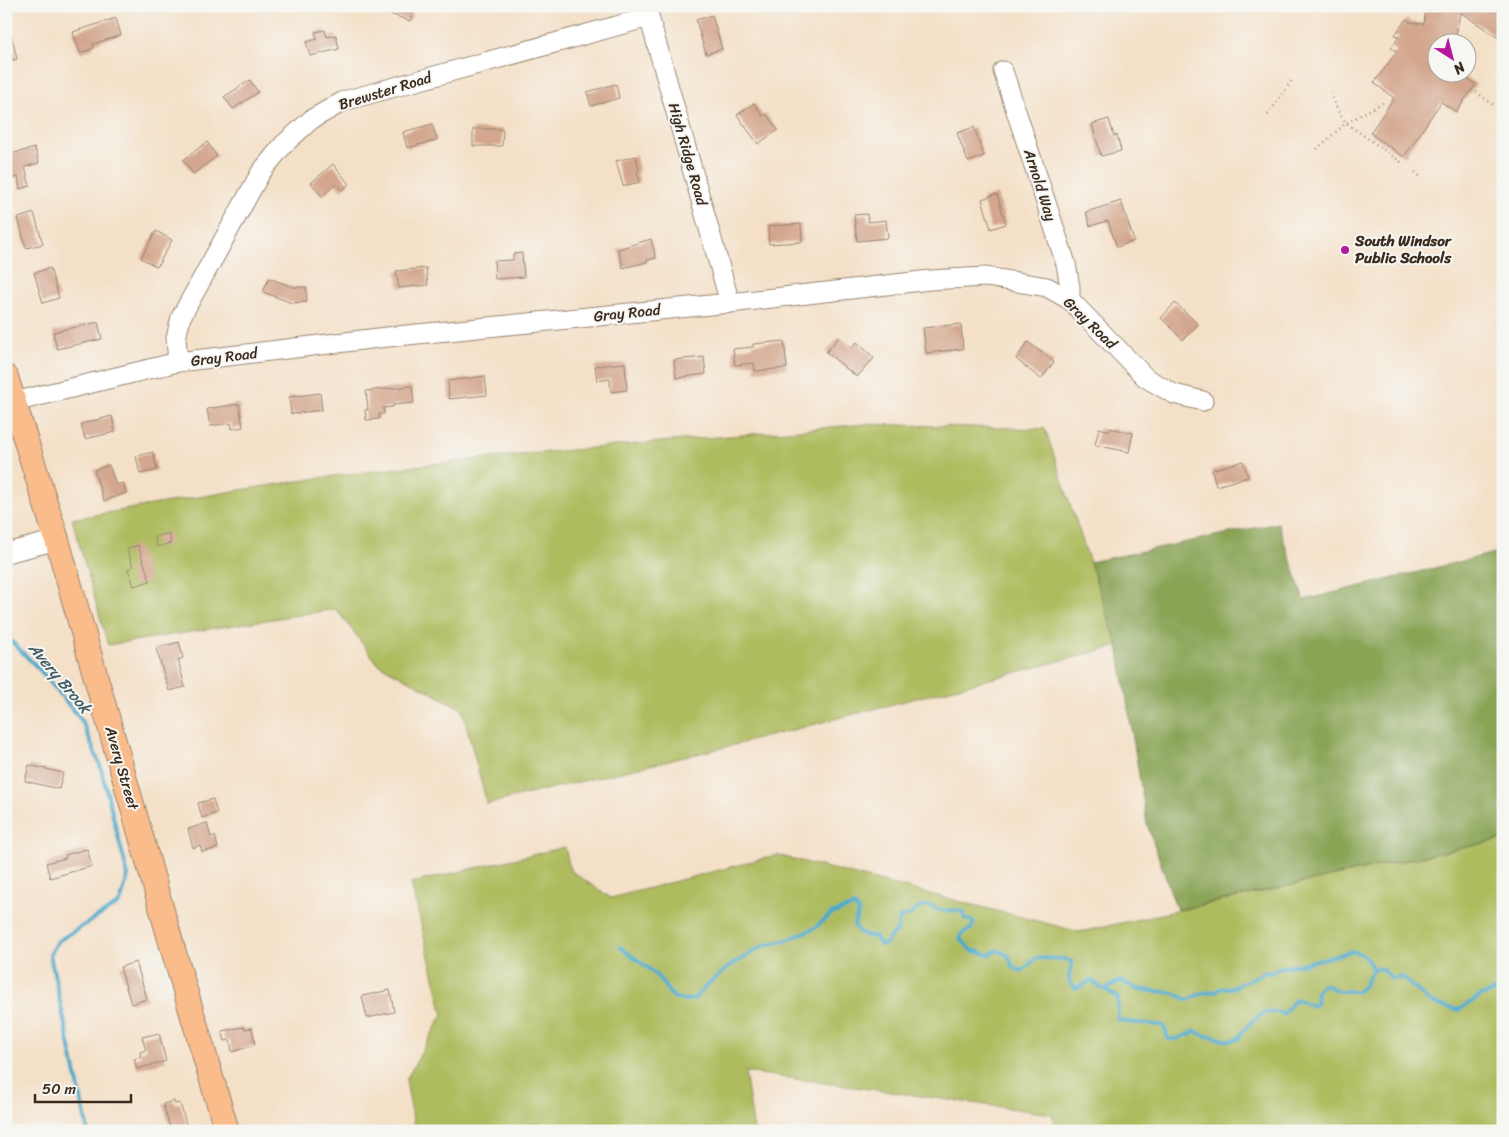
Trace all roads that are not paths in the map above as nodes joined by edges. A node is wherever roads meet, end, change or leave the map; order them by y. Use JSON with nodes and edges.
{"nodes":[{"id":1,"x":647,"y":12,"type":"edge"},
{"id":2,"x":1003,"y":71,"type":"dead end"},
{"id":3,"x":1070,"y":300,"type":"junction"},
{"id":4,"x":730,"y":303,"type":"junction"},
{"id":5,"x":178,"y":362,"type":"junction"},
{"id":6,"x":6,"y":377,"type":"edge"},
{"id":7,"x":1203,"y":401,"type":"dead end"},
{"id":8,"x":14,"y":402,"type":"junction"},
{"id":9,"x":57,"y":540,"type":"junction"},
{"id":10,"x":6,"y":553,"type":"edge"},
{"id":11,"x":227,"y":1131,"type":"edge"}],
"edges":[{"from":1,"to":4,"type":"street","name":"High Ridge Road"},
{"from":1,"to":5,"type":"street","name":"Brewster Road"},
{"from":2,"to":3,"type":"street","name":"Arnold Way"},
{"from":3,"to":4,"type":"street","name":"Gray Road"},
{"from":3,"to":7,"type":"street","name":"Gray Road"},
{"from":4,"to":5,"type":"street","name":"Gray Road"},
{"from":5,"to":8,"type":"street","name":"Gray Road"},
{"from":6,"to":8,"type":"main road","name":"Avery Street"},
{"from":8,"to":9,"type":"main road","name":"Avery Street"},
{"from":9,"to":10,"type":"street"},
{"from":9,"to":11,"type":"main road","name":"Avery Street"}]}
